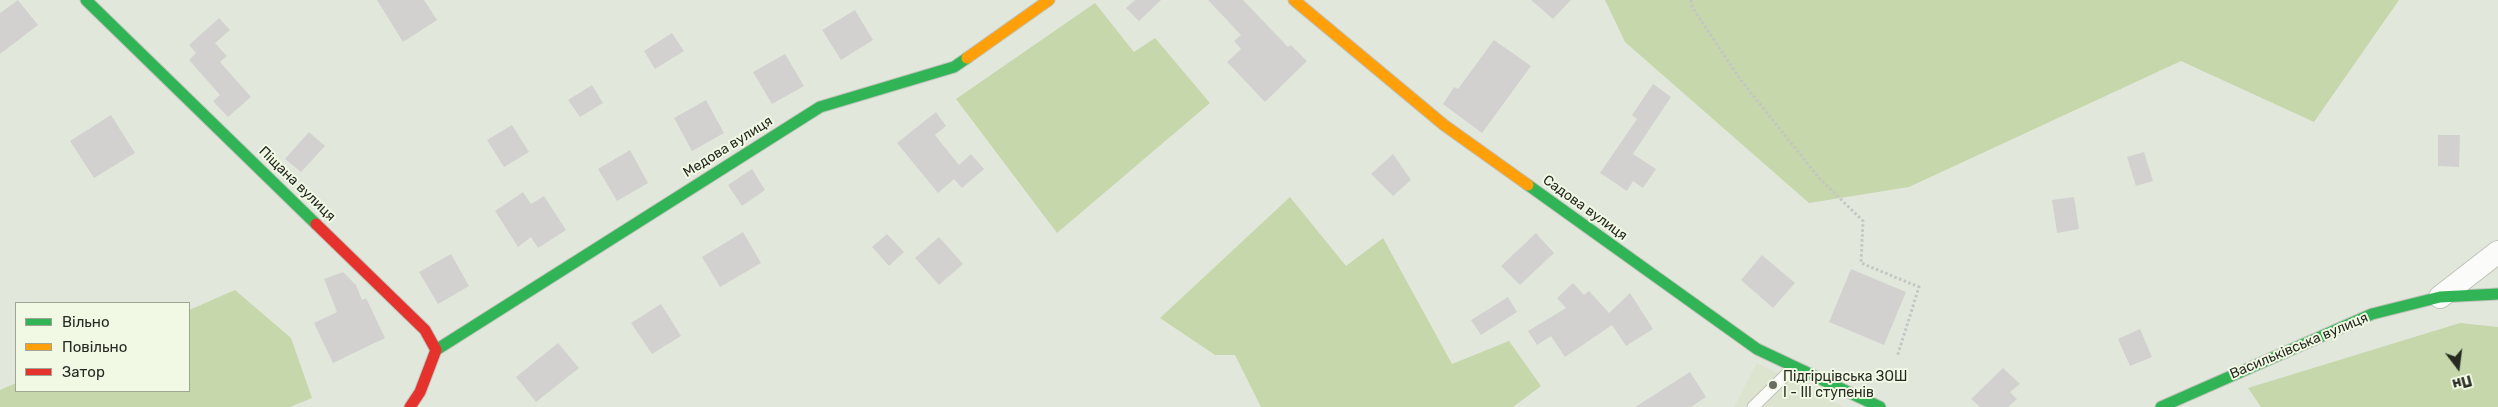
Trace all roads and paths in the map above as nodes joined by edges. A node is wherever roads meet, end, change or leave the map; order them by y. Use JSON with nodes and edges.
{"nodes":[{"id":1,"x":86,"y":0,"type":"edge"},
{"id":2,"x":1049,"y":0,"type":"edge"},
{"id":3,"x":1294,"y":0,"type":"edge"},
{"id":4,"x":1691,"y":0,"type":"edge"},
{"id":5,"x":2498,"y":252,"type":"edge"},
{"id":6,"x":2498,"y":294,"type":"edge"},
{"id":7,"x":2440,"y":297,"type":"junction"},
{"id":8,"x":436,"y":350,"type":"junction"},
{"id":9,"x":1898,"y":357,"type":"dead end"},
{"id":10,"x":1796,"y":366,"type":"junction"},
{"id":11,"x":410,"y":407,"type":"edge"},
{"id":12,"x":1753,"y":407,"type":"edge"},
{"id":13,"x":1880,"y":407,"type":"edge"},
{"id":14,"x":2161,"y":407,"type":"edge"}],
"edges":[{"from":1,"to":8,"type":"street","name":"Піщана вулиця"},
{"from":2,"to":8,"type":"street","name":"Медова вулиця"},
{"from":3,"to":10,"type":"street","name":"Садова вулиця"},
{"from":4,"to":9,"type":"path"},
{"from":5,"to":7,"type":"street","name":"Васильківська вулиця"},
{"from":6,"to":7,"type":"street","name":"Васильківська вулиця"},
{"from":7,"to":14,"type":"street","name":"Васильківська вулиця"},
{"from":8,"to":11,"type":"street"},
{"from":10,"to":12,"type":"lane"},
{"from":10,"to":13,"type":"street","name":"Садова вулиця"}]}
